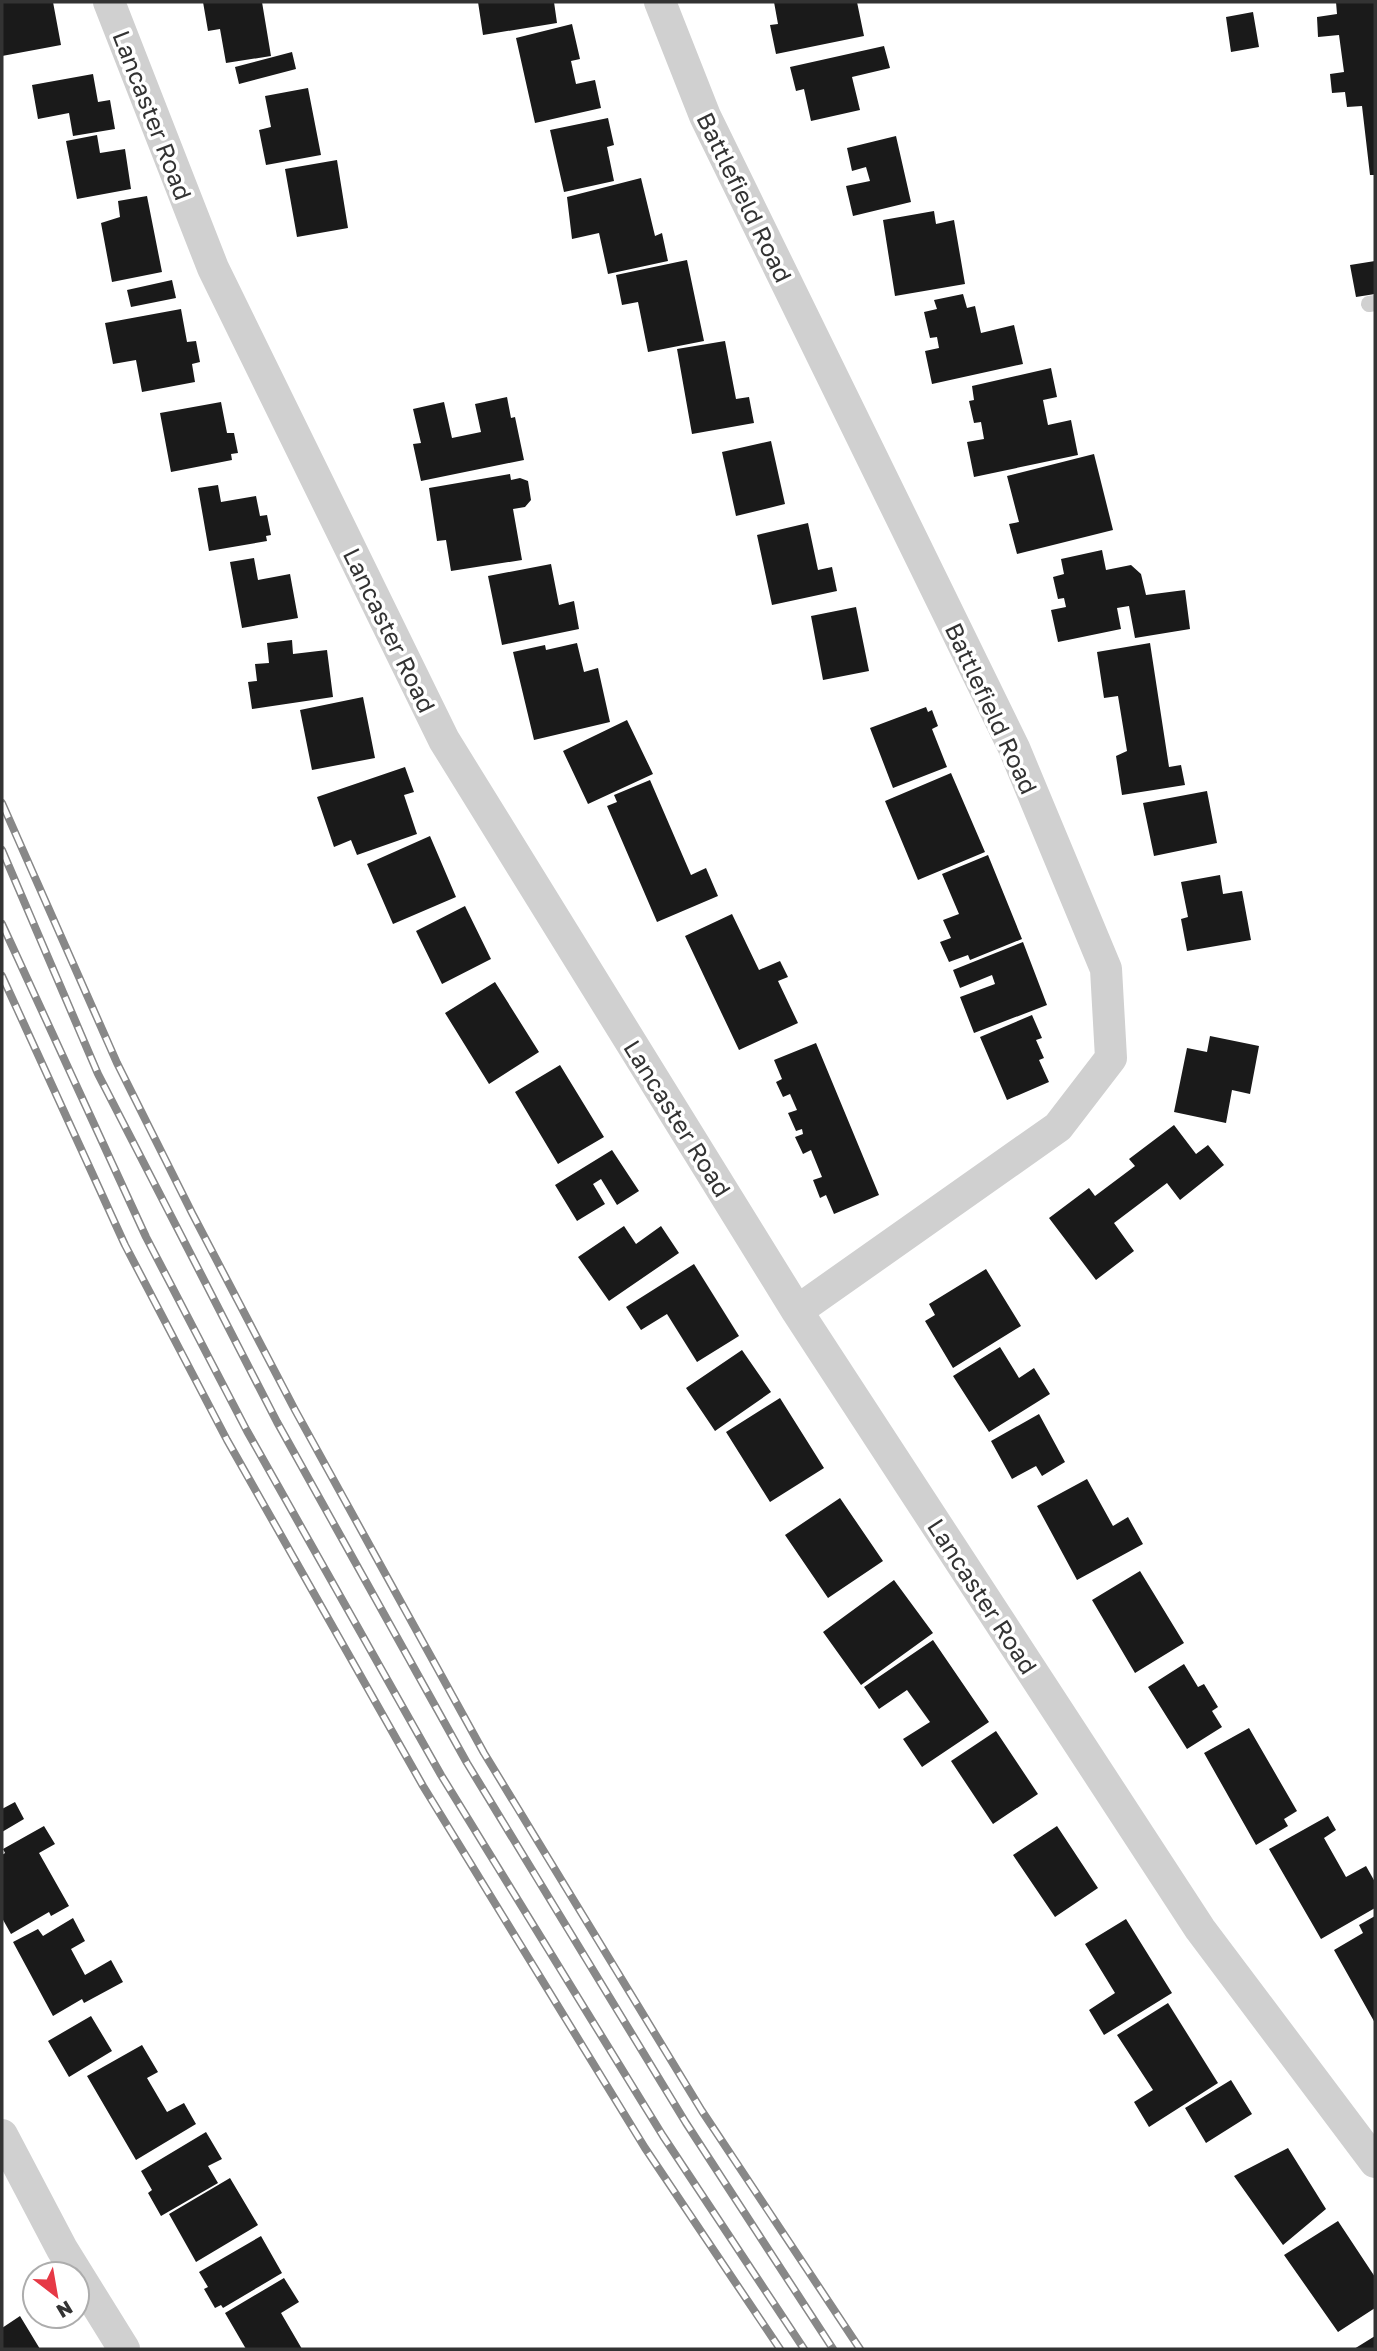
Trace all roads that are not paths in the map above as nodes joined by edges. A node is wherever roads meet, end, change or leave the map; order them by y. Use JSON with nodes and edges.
{"nodes":[{"id":1,"x":109,"y":2,"type":"edge"},
{"id":2,"x":660,"y":2,"type":"edge"},
{"id":3,"x":797,"y":1311,"type":"junction"},
{"id":4,"x":2,"y":2135,"type":"edge"},
{"id":5,"x":1375,"y":2162,"type":"edge"},
{"id":6,"x":124,"y":2349,"type":"edge"}],
"edges":[{"from":1,"to":3,"type":"street","name":"Lancaster Road"},
{"from":2,"to":3,"type":"street","name":"Battlefield Road"},
{"from":3,"to":5,"type":"street","name":"Lancaster Road"},
{"from":4,"to":6,"type":"street"}]}
